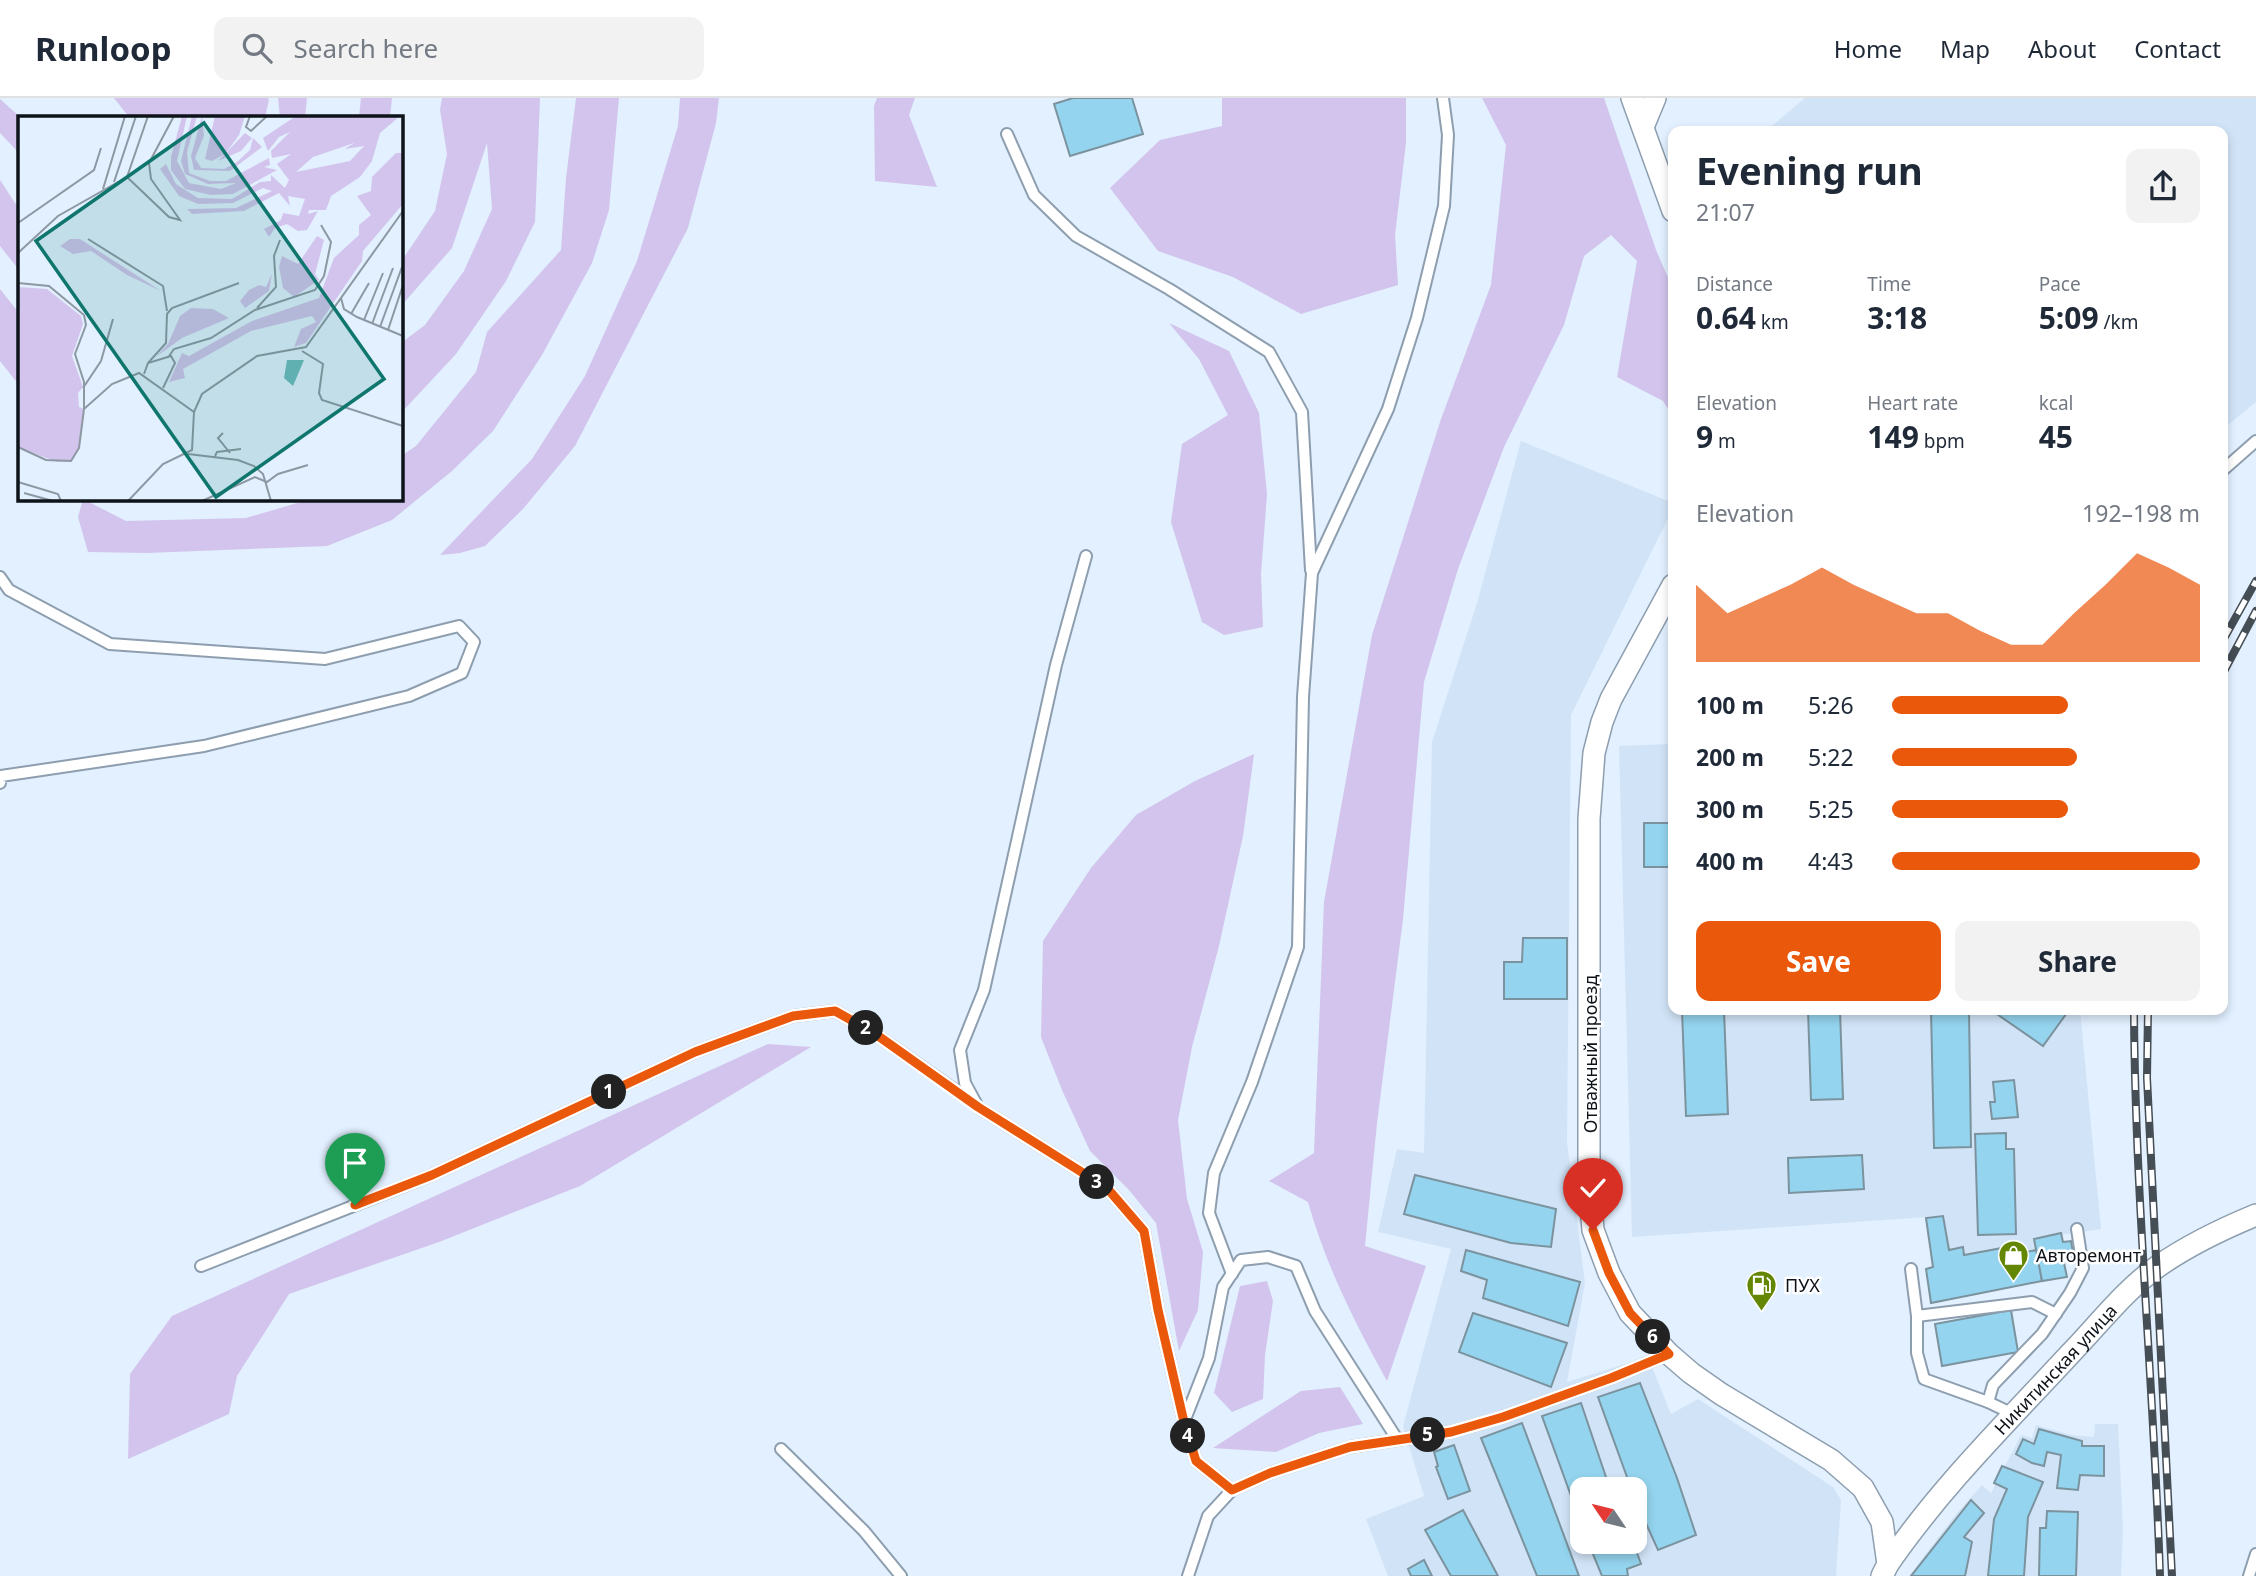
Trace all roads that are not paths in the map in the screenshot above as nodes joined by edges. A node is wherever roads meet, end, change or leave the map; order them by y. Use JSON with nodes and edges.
{"nodes":[{"id":1,"x":1443,"y":98,"type":"edge"},
{"id":2,"x":1632,"y":98,"type":"edge"},
{"id":3,"x":1655,"y":98,"type":"edge"},
{"id":4,"x":1643,"y":127,"type":"junction"},
{"id":5,"x":1007,"y":134,"type":"dead end"},
{"id":6,"x":1668,"y":197,"type":"edge"},
{"id":7,"x":2256,"y":441,"type":"edge"},
{"id":8,"x":2228,"y":466,"type":"edge"},
{"id":9,"x":1086,"y":556,"type":"dead end"},
{"id":10,"x":1311,"y":573,"type":"junction"},
{"id":11,"x":0,"y":577,"type":"edge"},
{"id":12,"x":1668,"y":593,"type":"edge"},
{"id":13,"x":0,"y":778,"type":"edge"},
{"id":14,"x":978,"y":1107,"type":"junction"},
{"id":15,"x":2256,"y":1215,"type":"edge"},
{"id":16,"x":2077,"y":1229,"type":"dead end"},
{"id":17,"x":201,"y":1266,"type":"dead end"},
{"id":18,"x":1911,"y":1269,"type":"dead end"},
{"id":19,"x":1232,"y":1274,"type":"junction"},
{"id":20,"x":2056,"y":1314,"type":"junction"},
{"id":21,"x":1917,"y":1316,"type":"junction"},
{"id":22,"x":1669,"y":1354,"type":"junction"},
{"id":23,"x":1988,"y":1402,"type":"junction"},
{"id":24,"x":2013,"y":1414,"type":"junction"},
{"id":25,"x":1184,"y":1422,"type":"junction"},
{"id":26,"x":1397,"y":1439,"type":"junction"},
{"id":27,"x":781,"y":1449,"type":"dead end"},
{"id":28,"x":1232,"y":1490,"type":"junction"},
{"id":29,"x":2256,"y":1553,"type":"edge"},
{"id":30,"x":1885,"y":1570,"type":"edge"},
{"id":31,"x":901,"y":1576,"type":"edge"},
{"id":32,"x":1188,"y":1576,"type":"edge"},
{"id":33,"x":2249,"y":1576,"type":"edge"}],
"edges":[{"from":1,"to":10,"type":"lane"},
{"from":2,"to":4,"type":"street"},
{"from":3,"to":4,"type":"street"},
{"from":4,"to":6,"type":"street"},
{"from":5,"to":10,"type":"lane"},
{"from":7,"to":8,"type":"lane"},
{"from":9,"to":14,"type":"lane"},
{"from":10,"to":19,"type":"lane"},
{"from":11,"to":13,"type":"lane"},
{"from":12,"to":22,"type":"street","name":"Отважный проезд"},
{"from":14,"to":17,"type":"lane"},
{"from":14,"to":25,"type":"lane"},
{"from":15,"to":24,"type":"street","name":"Никитинская улица"},
{"from":16,"to":20,"type":"lane"},
{"from":18,"to":21,"type":"lane"},
{"from":19,"to":25,"type":"lane"},
{"from":19,"to":26,"type":"lane"},
{"from":20,"to":21,"type":"lane"},
{"from":20,"to":23,"type":"lane"},
{"from":21,"to":23,"type":"lane"},
{"from":22,"to":26,"type":"lane"},
{"from":22,"to":30,"type":"street","name":"Отважный проезд"},
{"from":23,"to":24,"type":"lane"},
{"from":24,"to":30,"type":"street","name":"Никитинская улица"},
{"from":25,"to":28,"type":"lane"},
{"from":26,"to":28,"type":"lane"},
{"from":27,"to":31,"type":"lane"},
{"from":28,"to":32,"type":"lane"},
{"from":29,"to":33,"type":"lane"}]}
